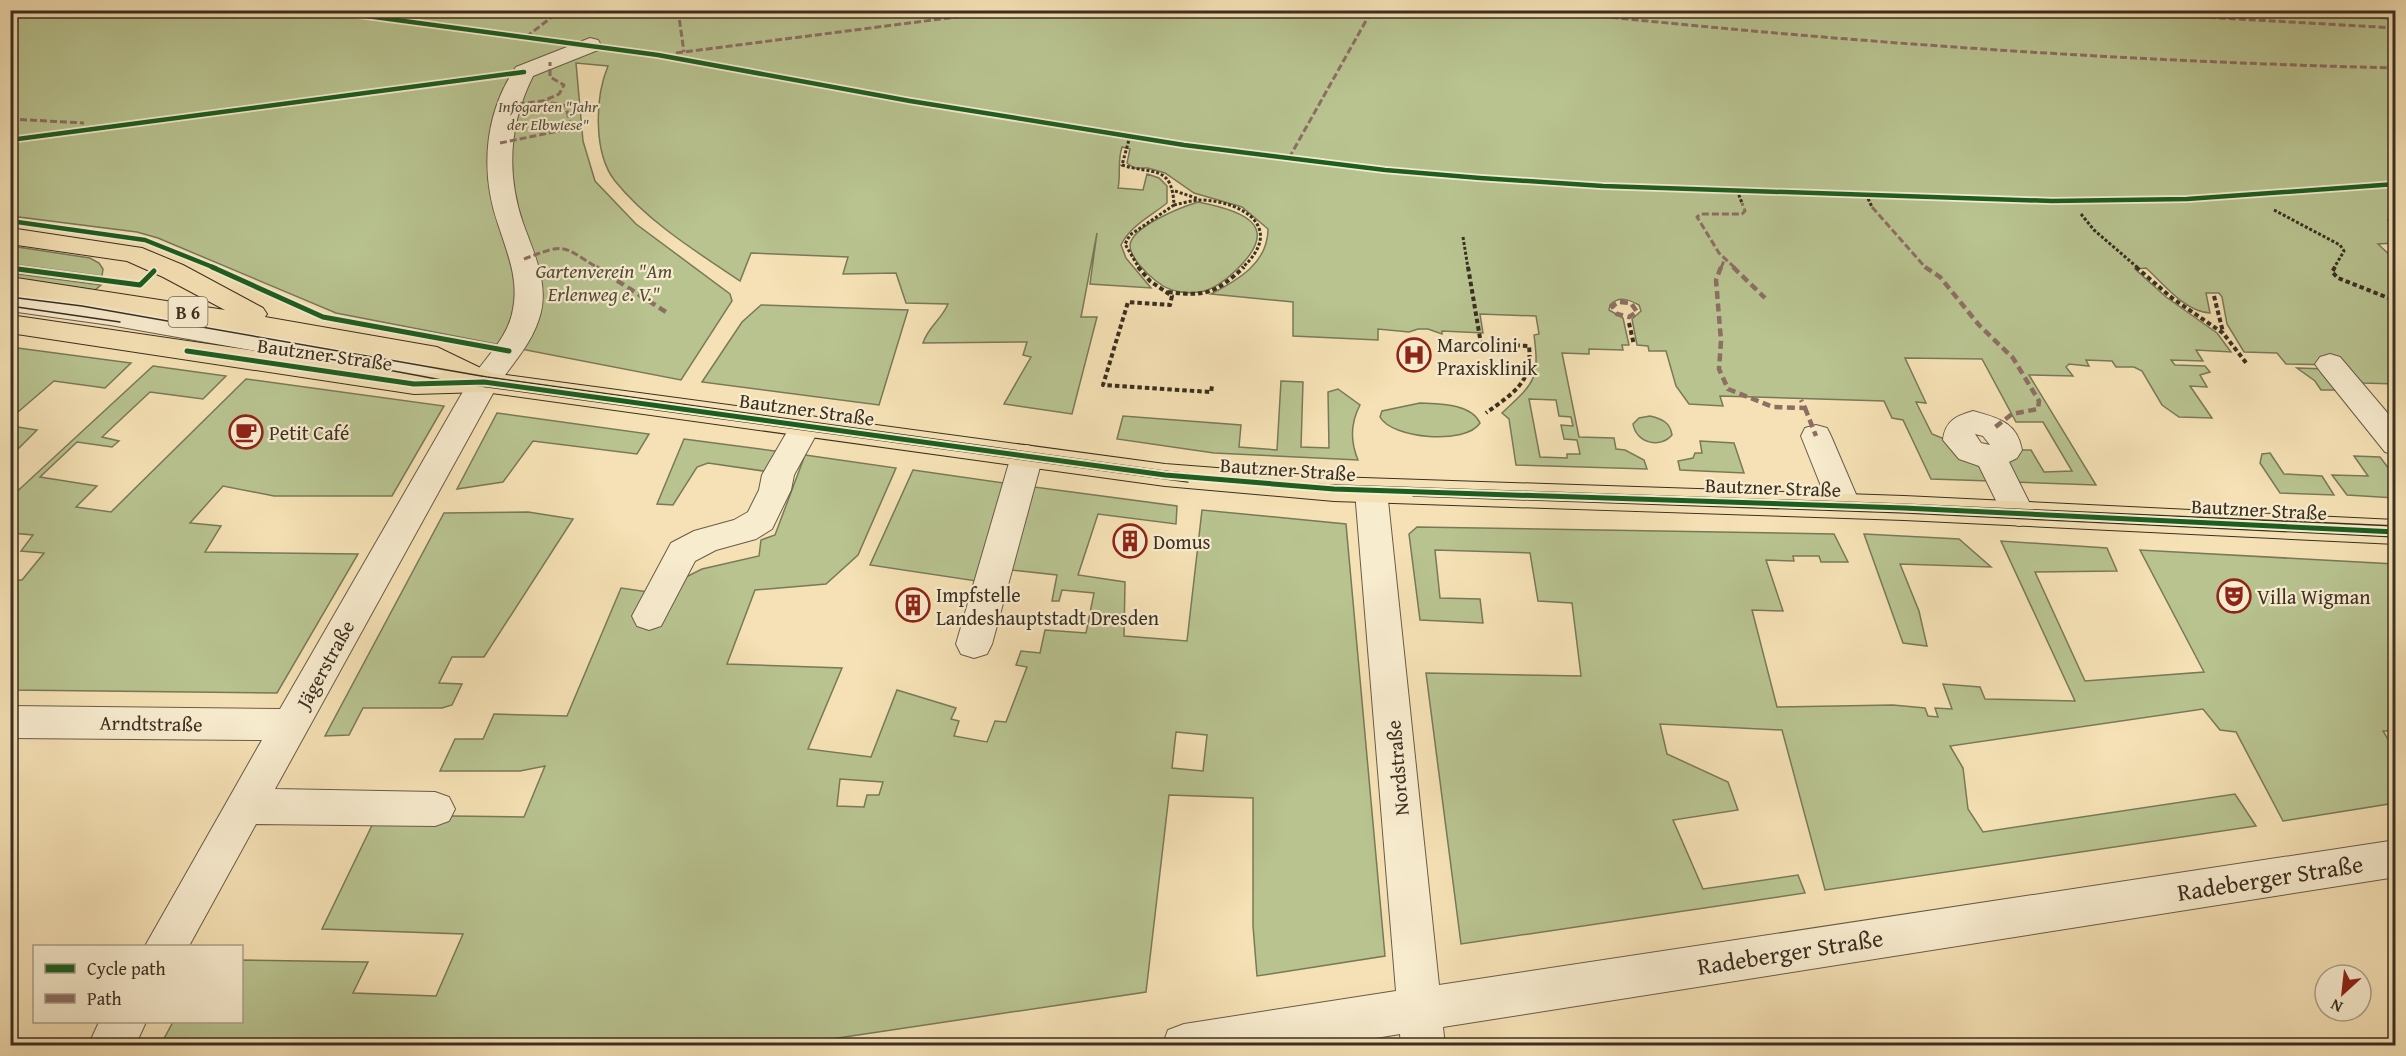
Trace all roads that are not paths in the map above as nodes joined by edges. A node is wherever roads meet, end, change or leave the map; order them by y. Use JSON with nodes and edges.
{"nodes":[{"id":1,"x":590,"y":45,"type":"dead end"},
{"id":2,"x":10,"y":236,"type":"edge"},
{"id":3,"x":118,"y":251,"type":"junction"},
{"id":4,"x":10,"y":285,"type":"edge"},
{"id":5,"x":98,"y":297,"type":"junction"},
{"id":6,"x":72,"y":310,"type":"junction"},
{"id":7,"x":13,"y":317,"type":"edge"},
{"id":8,"x":278,"y":327,"type":"junction"},
{"id":9,"x":2330,"y":364,"type":"dead end"},
{"id":10,"x":484,"y":382,"type":"junction"},
{"id":11,"x":806,"y":426,"type":"junction"},
{"id":12,"x":1816,"y":436,"type":"dead end"},
{"id":13,"x":2396,"y":444,"type":"edge"},
{"id":14,"x":1027,"y":456,"type":"junction"},
{"id":15,"x":1991,"y":458,"type":"dead end"},
{"id":16,"x":1371,"y":491,"type":"junction"},
{"id":17,"x":1845,"y":506,"type":"junction"},
{"id":18,"x":2019,"y":514,"type":"junction"},
{"id":19,"x":2396,"y":531,"type":"edge"},
{"id":20,"x":649,"y":616,"type":"dead end"},
{"id":21,"x":974,"y":644,"type":"dead end"},
{"id":22,"x":10,"y":722,"type":"edge"},
{"id":23,"x":291,"y":725,"type":"junction"},
{"id":24,"x":245,"y":806,"type":"junction"},
{"id":25,"x":435,"y":809,"type":"dead end"},
{"id":26,"x":2396,"y":858,"type":"edge"},
{"id":27,"x":167,"y":945,"type":"edge"},
{"id":28,"x":123,"y":1023,"type":"edge"},
{"id":29,"x":1422,"y":1028,"type":"edge"},
{"id":30,"x":110,"y":1046,"type":"edge"},
{"id":31,"x":1184,"y":1046,"type":"edge"}],
"edges":[{"from":1,"to":10,"type":"street","name":"Jägerstraße"},
{"from":2,"to":3,"type":"main road"},
{"from":3,"to":5,"type":"main road"},
{"from":3,"to":8,"type":"main road"},
{"from":4,"to":5,"type":"main road","name":"Bautzner Straße","number":"B 6"},
{"from":5,"to":6,"type":"main road"},
{"from":5,"to":8,"type":"main road","name":"Bautzner Straße","number":"B 6"},
{"from":6,"to":7,"type":"street"},
{"from":6,"to":10,"type":"street"},
{"from":7,"to":10,"type":"main road","name":"Bautzner Straße","number":"B 6"},
{"from":8,"to":10,"type":"main road","name":"Bautzner Straße","number":"B 6"},
{"from":9,"to":13,"type":"street"},
{"from":10,"to":11,"type":"main road","name":"Bautzner Straße","number":"B 6"},
{"from":10,"to":23,"type":"street","name":"Jägerstraße"},
{"from":11,"to":14,"type":"main road","name":"Bautzner Straße","number":"B 6"},
{"from":11,"to":20,"type":"street"},
{"from":12,"to":17,"type":"street"},
{"from":14,"to":16,"type":"main road","name":"Bautzner Straße","number":"B 6"},
{"from":14,"to":21,"type":"street"},
{"from":15,"to":18,"type":"street"},
{"from":16,"to":17,"type":"main road","name":"Bautzner Straße","number":"B 6"},
{"from":16,"to":29,"type":"street","name":"Nordstraße"},
{"from":17,"to":18,"type":"main road","name":"Bautzner Straße","number":"B 6"},
{"from":18,"to":19,"type":"main road","name":"Bautzner Straße","number":"B 6"},
{"from":22,"to":23,"type":"street","name":"Arndtstraße"},
{"from":23,"to":24,"type":"street","name":"Jägerstraße"},
{"from":24,"to":25,"type":"street"},
{"from":24,"to":27,"type":"street","name":"Jägerstraße"},
{"from":26,"to":29,"type":"street","name":"Radeberger Straße"},
{"from":28,"to":30,"type":"street"},
{"from":29,"to":31,"type":"street","name":"Radeberger Straße"}]}
